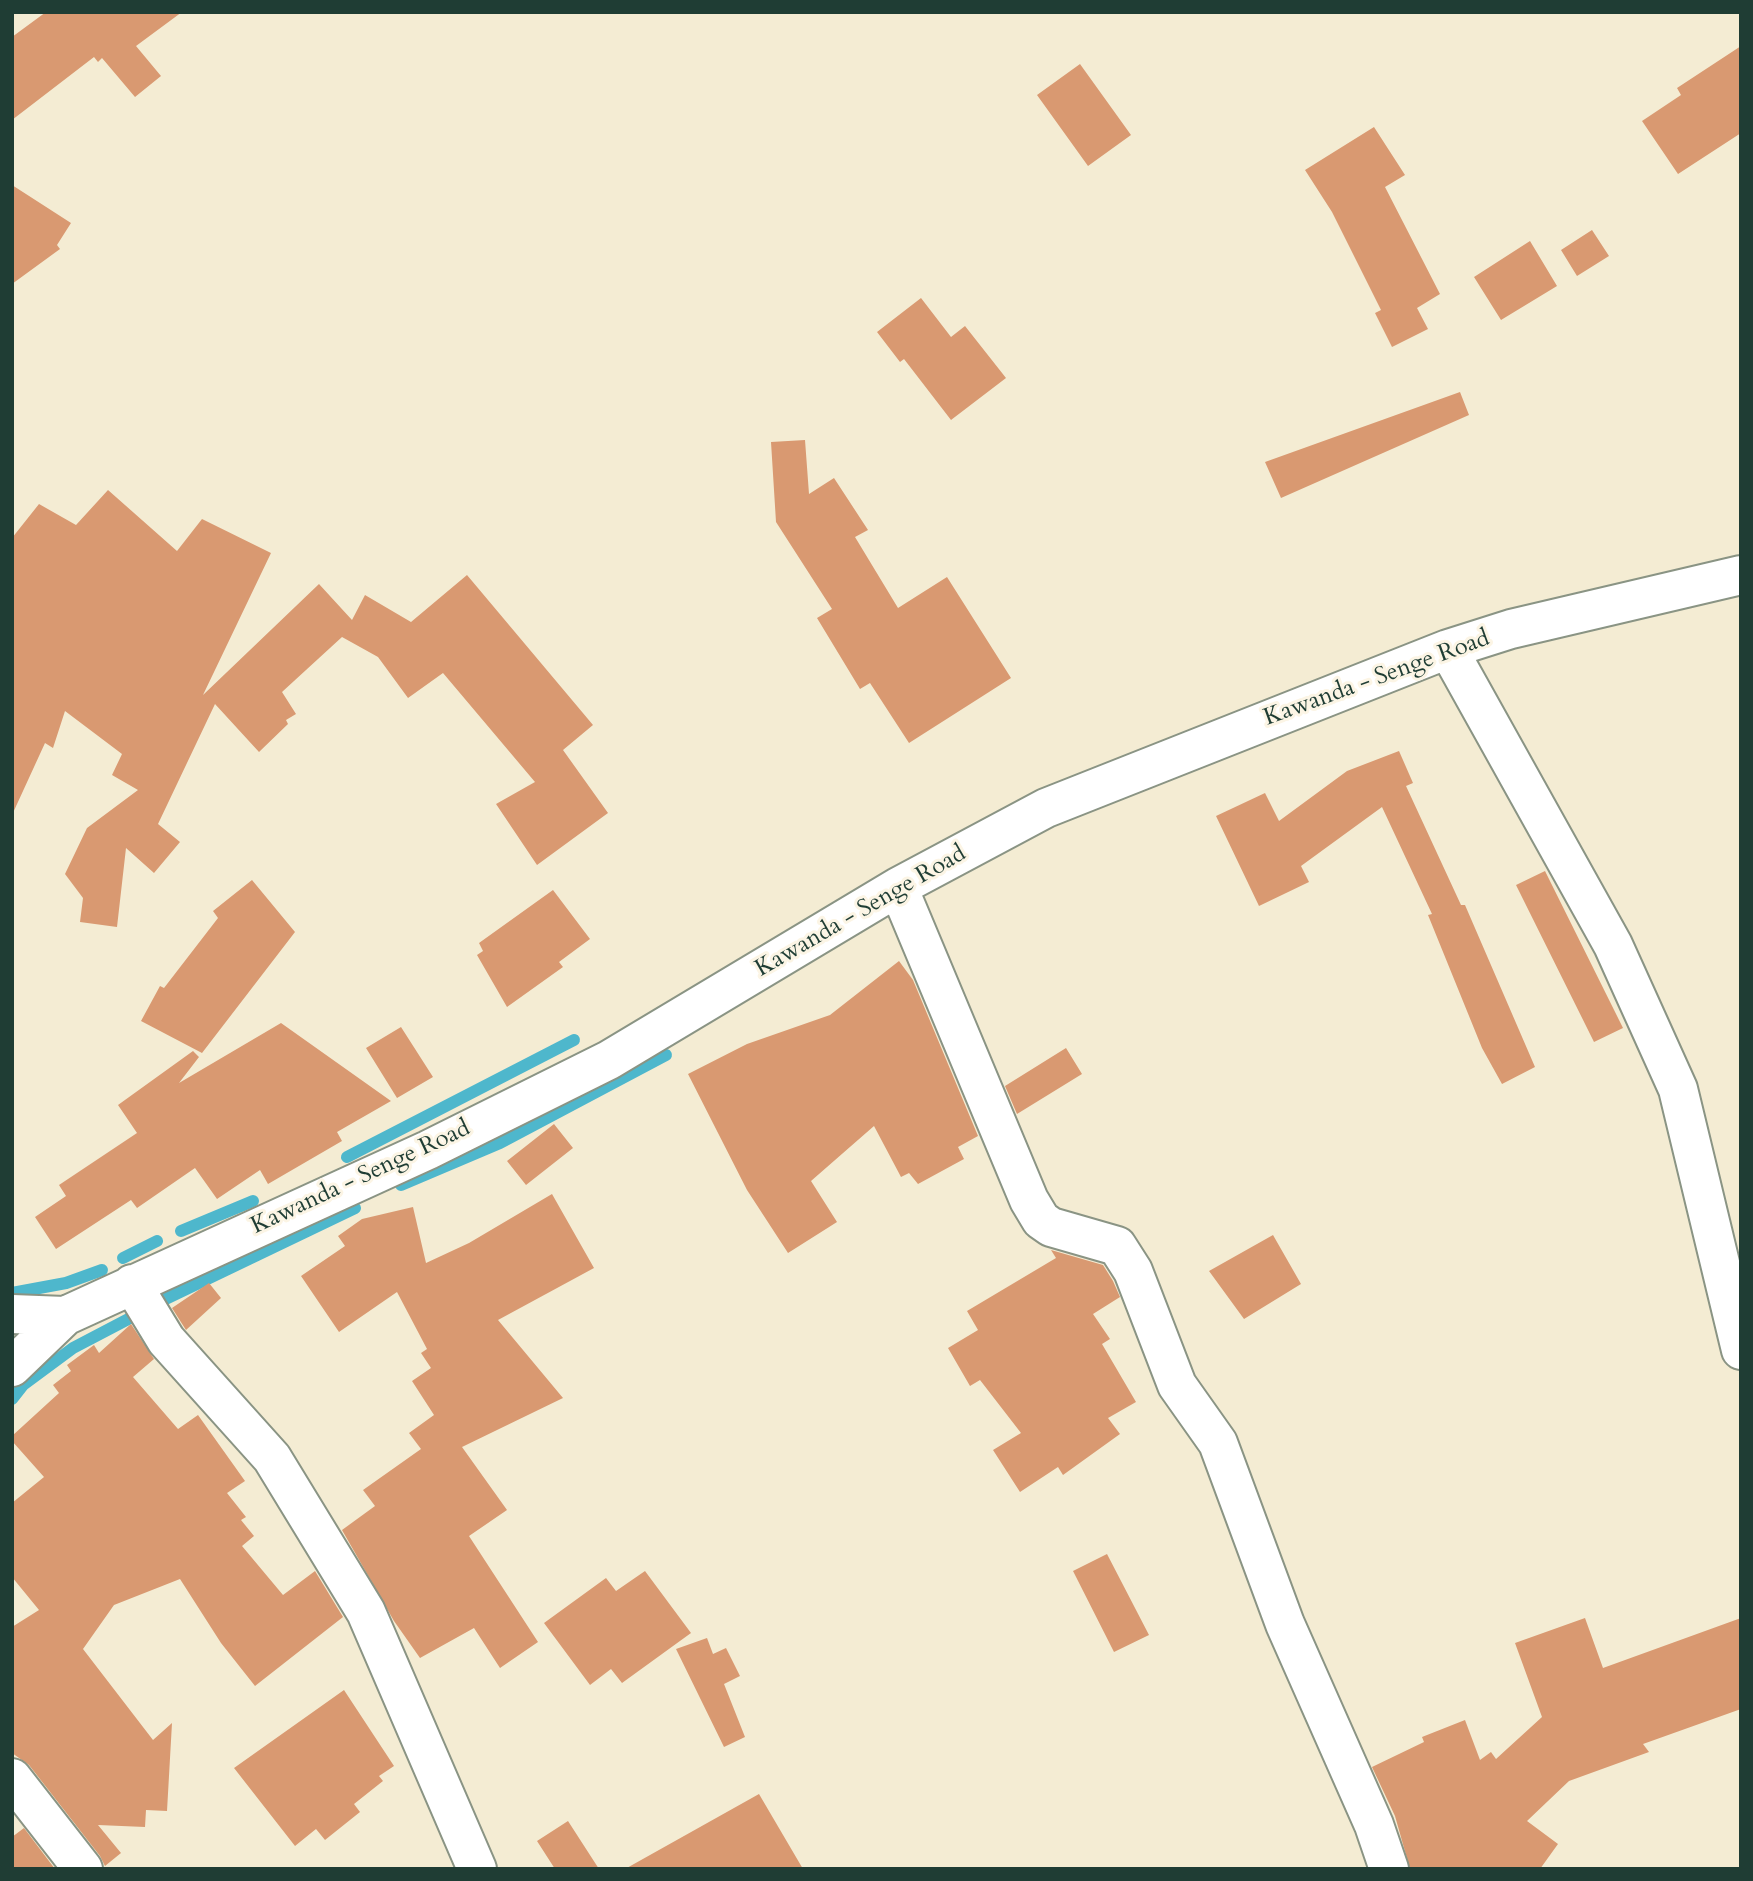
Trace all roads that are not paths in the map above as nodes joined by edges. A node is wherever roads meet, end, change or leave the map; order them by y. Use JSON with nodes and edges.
{"nodes":[{"id":1,"x":1741,"y":575,"type":"edge"},
{"id":2,"x":1448,"y":649,"type":"junction"},
{"id":3,"x":898,"y":887,"type":"junction"},
{"id":4,"x":132,"y":1284,"type":"junction"},
{"id":5,"x":12,"y":1314,"type":"edge"},
{"id":6,"x":65,"y":1315,"type":"junction"},
{"id":7,"x":1741,"y":1350,"type":"edge"},
{"id":8,"x":12,"y":1367,"type":"edge"},
{"id":9,"x":12,"y":1779,"type":"edge"},
{"id":10,"x":83,"y":1869,"type":"edge"},
{"id":11,"x":477,"y":1869,"type":"edge"},
{"id":12,"x":1389,"y":1869,"type":"edge"}],
"edges":[{"from":1,"to":2,"type":"street","name":"Kawanda - Senge Road"},
{"from":2,"to":3,"type":"street","name":"Kawanda - Senge Road"},
{"from":2,"to":7,"type":"street"},
{"from":3,"to":4,"type":"street","name":"Kawanda - Senge Road"},
{"from":3,"to":12,"type":"street"},
{"from":4,"to":6,"type":"street","name":"Kawanda - Senge Road"},
{"from":4,"to":11,"type":"street"},
{"from":5,"to":6,"type":"street","name":"Kawanda - Senge Road"},
{"from":6,"to":8,"type":"street"},
{"from":9,"to":10,"type":"street"}]}
